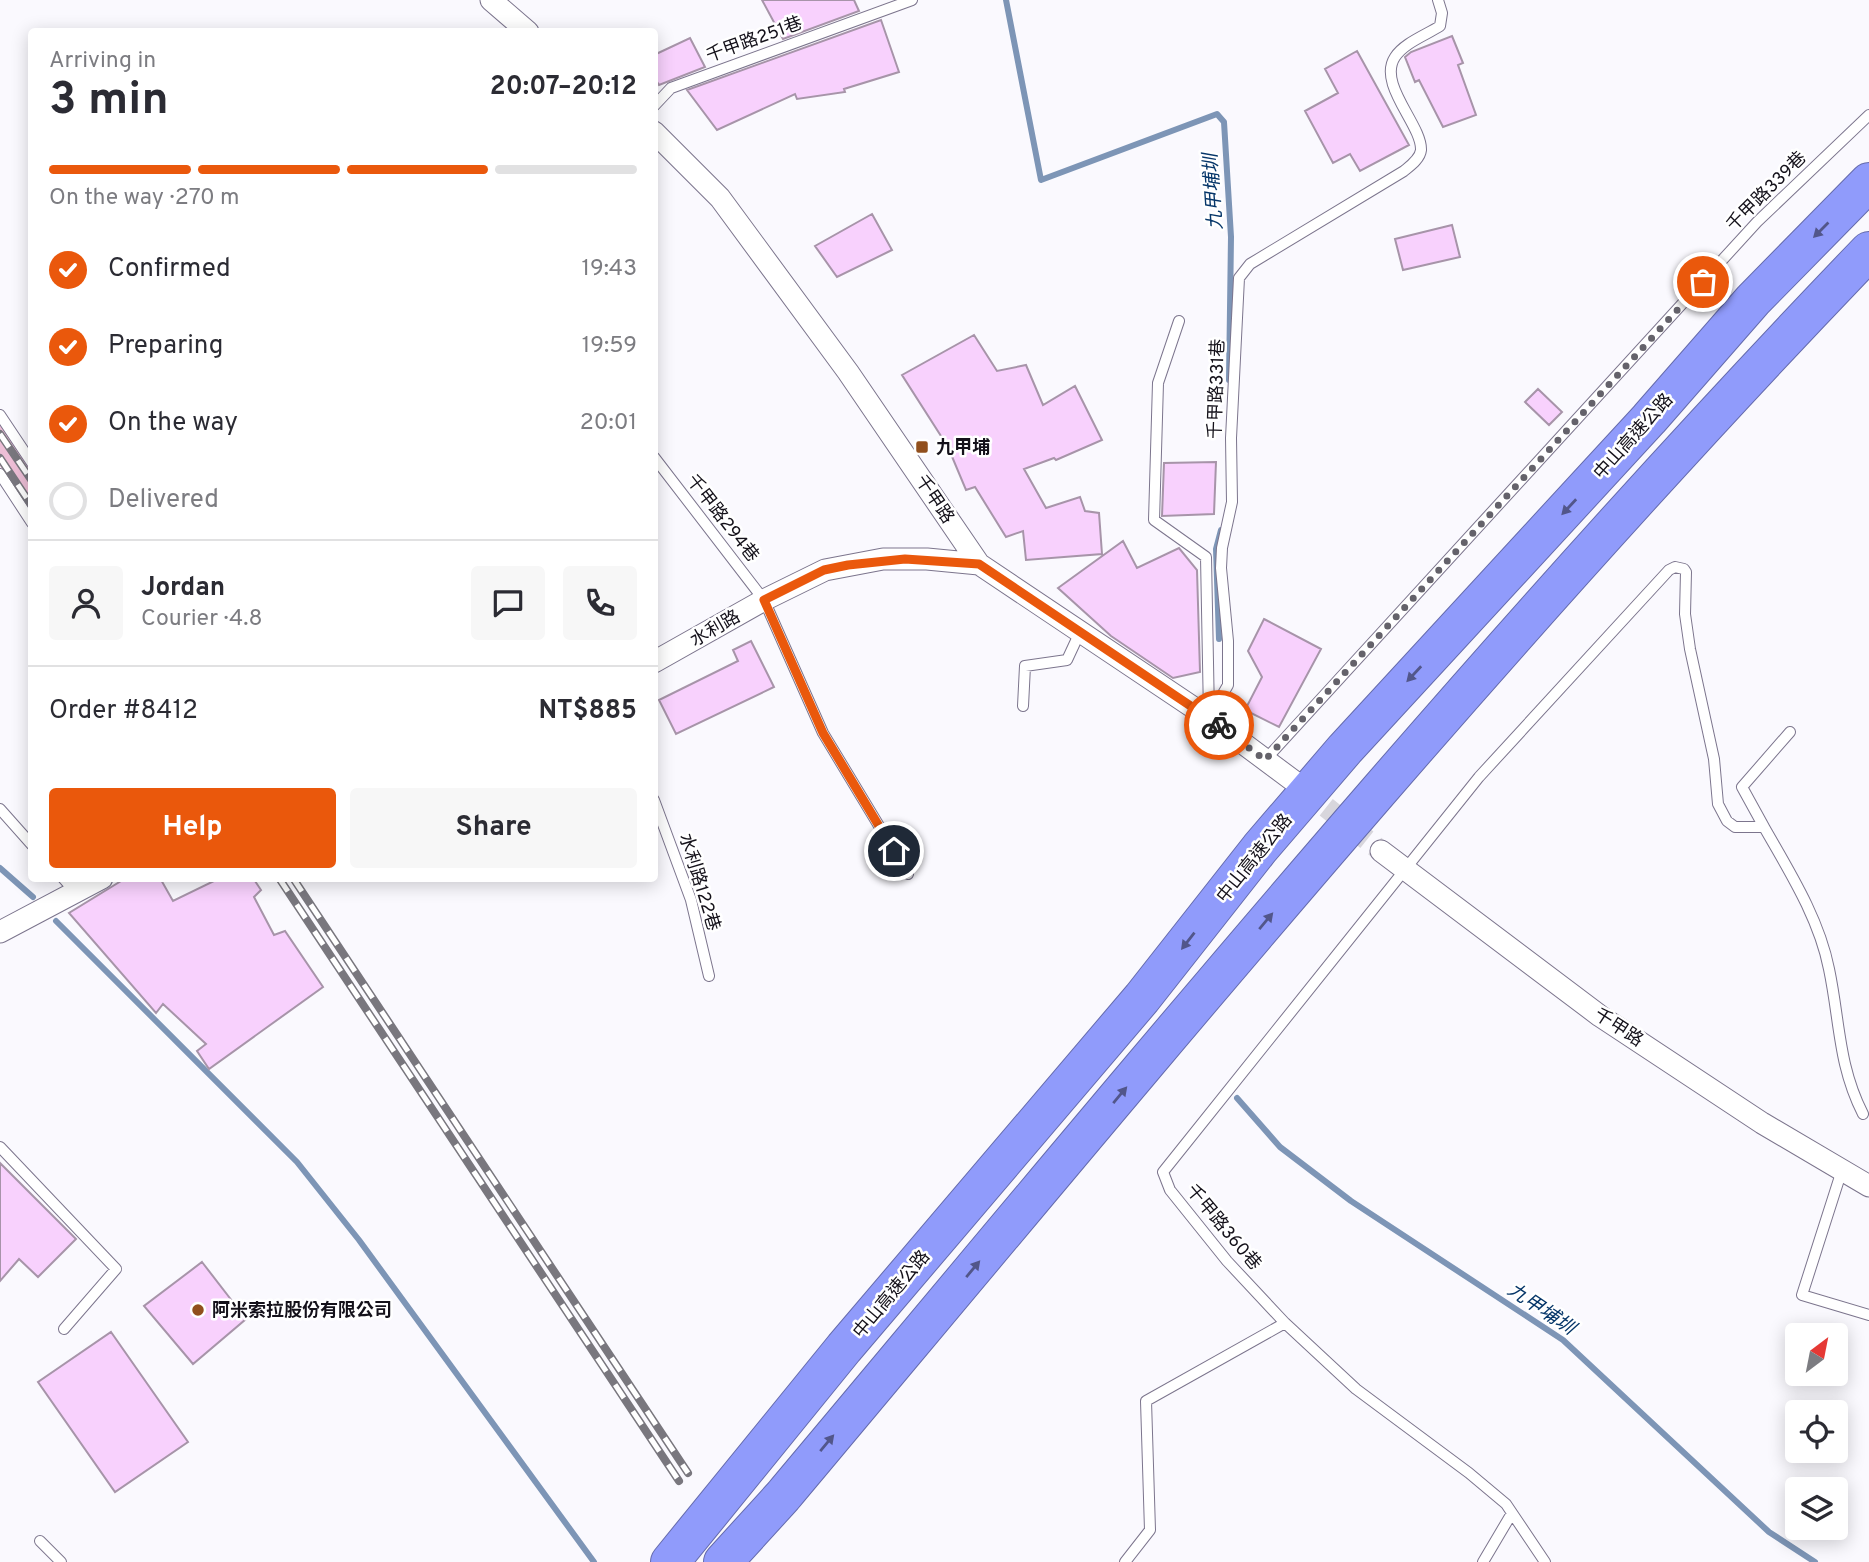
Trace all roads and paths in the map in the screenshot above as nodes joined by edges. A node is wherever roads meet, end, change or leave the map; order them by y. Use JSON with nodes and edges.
{"nodes":[{"id":1,"x":491,"y":0,"type":"edge"},
{"id":2,"x":912,"y":0,"type":"edge"},
{"id":3,"x":1438,"y":0,"type":"edge"},
{"id":4,"x":523,"y":28,"type":"edge"},
{"id":5,"x":658,"y":102,"type":"edge"},
{"id":6,"x":1869,"y":115,"type":"edge"},
{"id":7,"x":658,"y":136,"type":"edge"},
{"id":8,"x":1869,"y":182,"type":"edge"},
{"id":9,"x":1869,"y":251,"type":"edge"},
{"id":10,"x":1179,"y":321,"type":"dead end"},
{"id":11,"x":0,"y":415,"type":"edge"},
{"id":12,"x":28,"y":457,"type":"edge"},
{"id":13,"x":658,"y":462,"type":"edge"},
{"id":14,"x":0,"y":474,"type":"edge"},
{"id":15,"x":28,"y":517,"type":"edge"},
{"id":16,"x":979,"y":564,"type":"junction"},
{"id":17,"x":764,"y":600,"type":"junction"},
{"id":18,"x":1080,"y":632,"type":"junction"},
{"id":19,"x":658,"y":660,"type":"edge"},
{"id":20,"x":1023,"y":706,"type":"dead end"},
{"id":21,"x":1209,"y":718,"type":"junction"},
{"id":22,"x":1790,"y":732,"type":"dead end"},
{"id":23,"x":1265,"y":760,"type":"junction"},
{"id":24,"x":1295,"y":782,"type":"tunnel mouth"},
{"id":25,"x":0,"y":809,"type":"edge"},
{"id":26,"x":658,"y":811,"type":"edge"},
{"id":27,"x":1764,"y":827,"type":"junction"},
{"id":28,"x":28,"y":840,"type":"edge"},
{"id":29,"x":1381,"y":851,"type":"tunnel mouth"},
{"id":30,"x":1406,"y":871,"type":"junction"},
{"id":31,"x":908,"y":874,"type":"dead end"},
{"id":32,"x":69,"y":886,"type":"edge"},
{"id":33,"x":0,"y":932,"type":"edge"},
{"id":34,"x":709,"y":976,"type":"dead end"},
{"id":35,"x":1863,"y":1114,"type":"dead end"},
{"id":36,"x":0,"y":1147,"type":"edge"},
{"id":37,"x":1842,"y":1170,"type":"junction"},
{"id":38,"x":1869,"y":1186,"type":"edge"},
{"id":39,"x":1869,"y":1315,"type":"edge"},
{"id":40,"x":1285,"y":1323,"type":"junction"},
{"id":41,"x":64,"y":1329,"type":"dead end"},
{"id":42,"x":844,"y":1348,"type":"junction"},
{"id":43,"x":783,"y":1496,"type":"junction"},
{"id":44,"x":1512,"y":1513,"type":"junction"},
{"id":45,"x":40,"y":1541,"type":"dead end"},
{"id":46,"x":61,"y":1562,"type":"edge"},
{"id":47,"x":644,"y":1562,"type":"edge"},
{"id":48,"x":670,"y":1562,"type":"edge"},
{"id":49,"x":723,"y":1562,"type":"edge"},
{"id":50,"x":735,"y":1562,"type":"edge"},
{"id":51,"x":1125,"y":1562,"type":"edge"},
{"id":52,"x":1483,"y":1562,"type":"edge"},
{"id":53,"x":1545,"y":1562,"type":"edge"}],
"edges":[{"from":1,"to":4,"type":"street"},
{"from":2,"to":5,"type":"lane","name":"千甲路251巷"},
{"from":3,"to":21,"type":"lane","name":"千甲路331巷"},
{"from":6,"to":23,"type":"lane","name":"千甲路339巷"},
{"from":7,"to":16,"type":"street","name":"千甲路"},
{"from":8,"to":42,"type":"highway","name":"中山高速公路","one_way":true},
{"from":43,"to":9,"type":"highway","one_way":true},
{"from":10,"to":21,"type":"lane"},
{"from":11,"to":12,"type":"lane"},
{"from":13,"to":17,"type":"lane","name":"千甲路294巷"},
{"from":14,"to":15,"type":"lane"},
{"from":16,"to":17,"type":"street","name":"水利路"},
{"from":16,"to":18,"type":"street","name":"千甲路"},
{"from":17,"to":19,"type":"street","name":"水利路"},
{"from":17,"to":31,"type":"lane","name":"千甲路294巷"},
{"from":18,"to":20,"type":"lane"},
{"from":18,"to":21,"type":"street","name":"千甲路"},
{"from":21,"to":23,"type":"street","name":"千甲路"},
{"from":22,"to":27,"type":"lane"},
{"from":23,"to":24,"type":"street","name":"千甲路"},
{"from":25,"to":28,"type":"lane"},
{"from":26,"to":34,"type":"lane","name":"水利路122巷"},
{"from":27,"to":30,"type":"lane"},
{"from":27,"to":35,"type":"lane"},
{"from":29,"to":30,"type":"street","name":"千甲路"},
{"from":30,"to":37,"type":"street","name":"千甲路"},
{"from":30,"to":40,"type":"lane","name":"千甲路360巷"},
{"from":32,"to":33,"type":"street"},
{"from":36,"to":41,"type":"lane"},
{"from":37,"to":38,"type":"street","name":"千甲路"},
{"from":37,"to":39,"type":"lane"},
{"from":40,"to":44,"type":"lane","name":"千甲路360巷"},
{"from":40,"to":51,"type":"lane"},
{"from":42,"to":47,"type":"highway"},
{"from":42,"to":48,"type":"highway","name":"中山高速公路"},
{"from":43,"to":49,"type":"highway"},
{"from":43,"to":50,"type":"highway"},
{"from":44,"to":52,"type":"lane"},
{"from":44,"to":53,"type":"lane","name":"千甲路360巷"},
{"from":45,"to":46,"type":"lane"}]}
